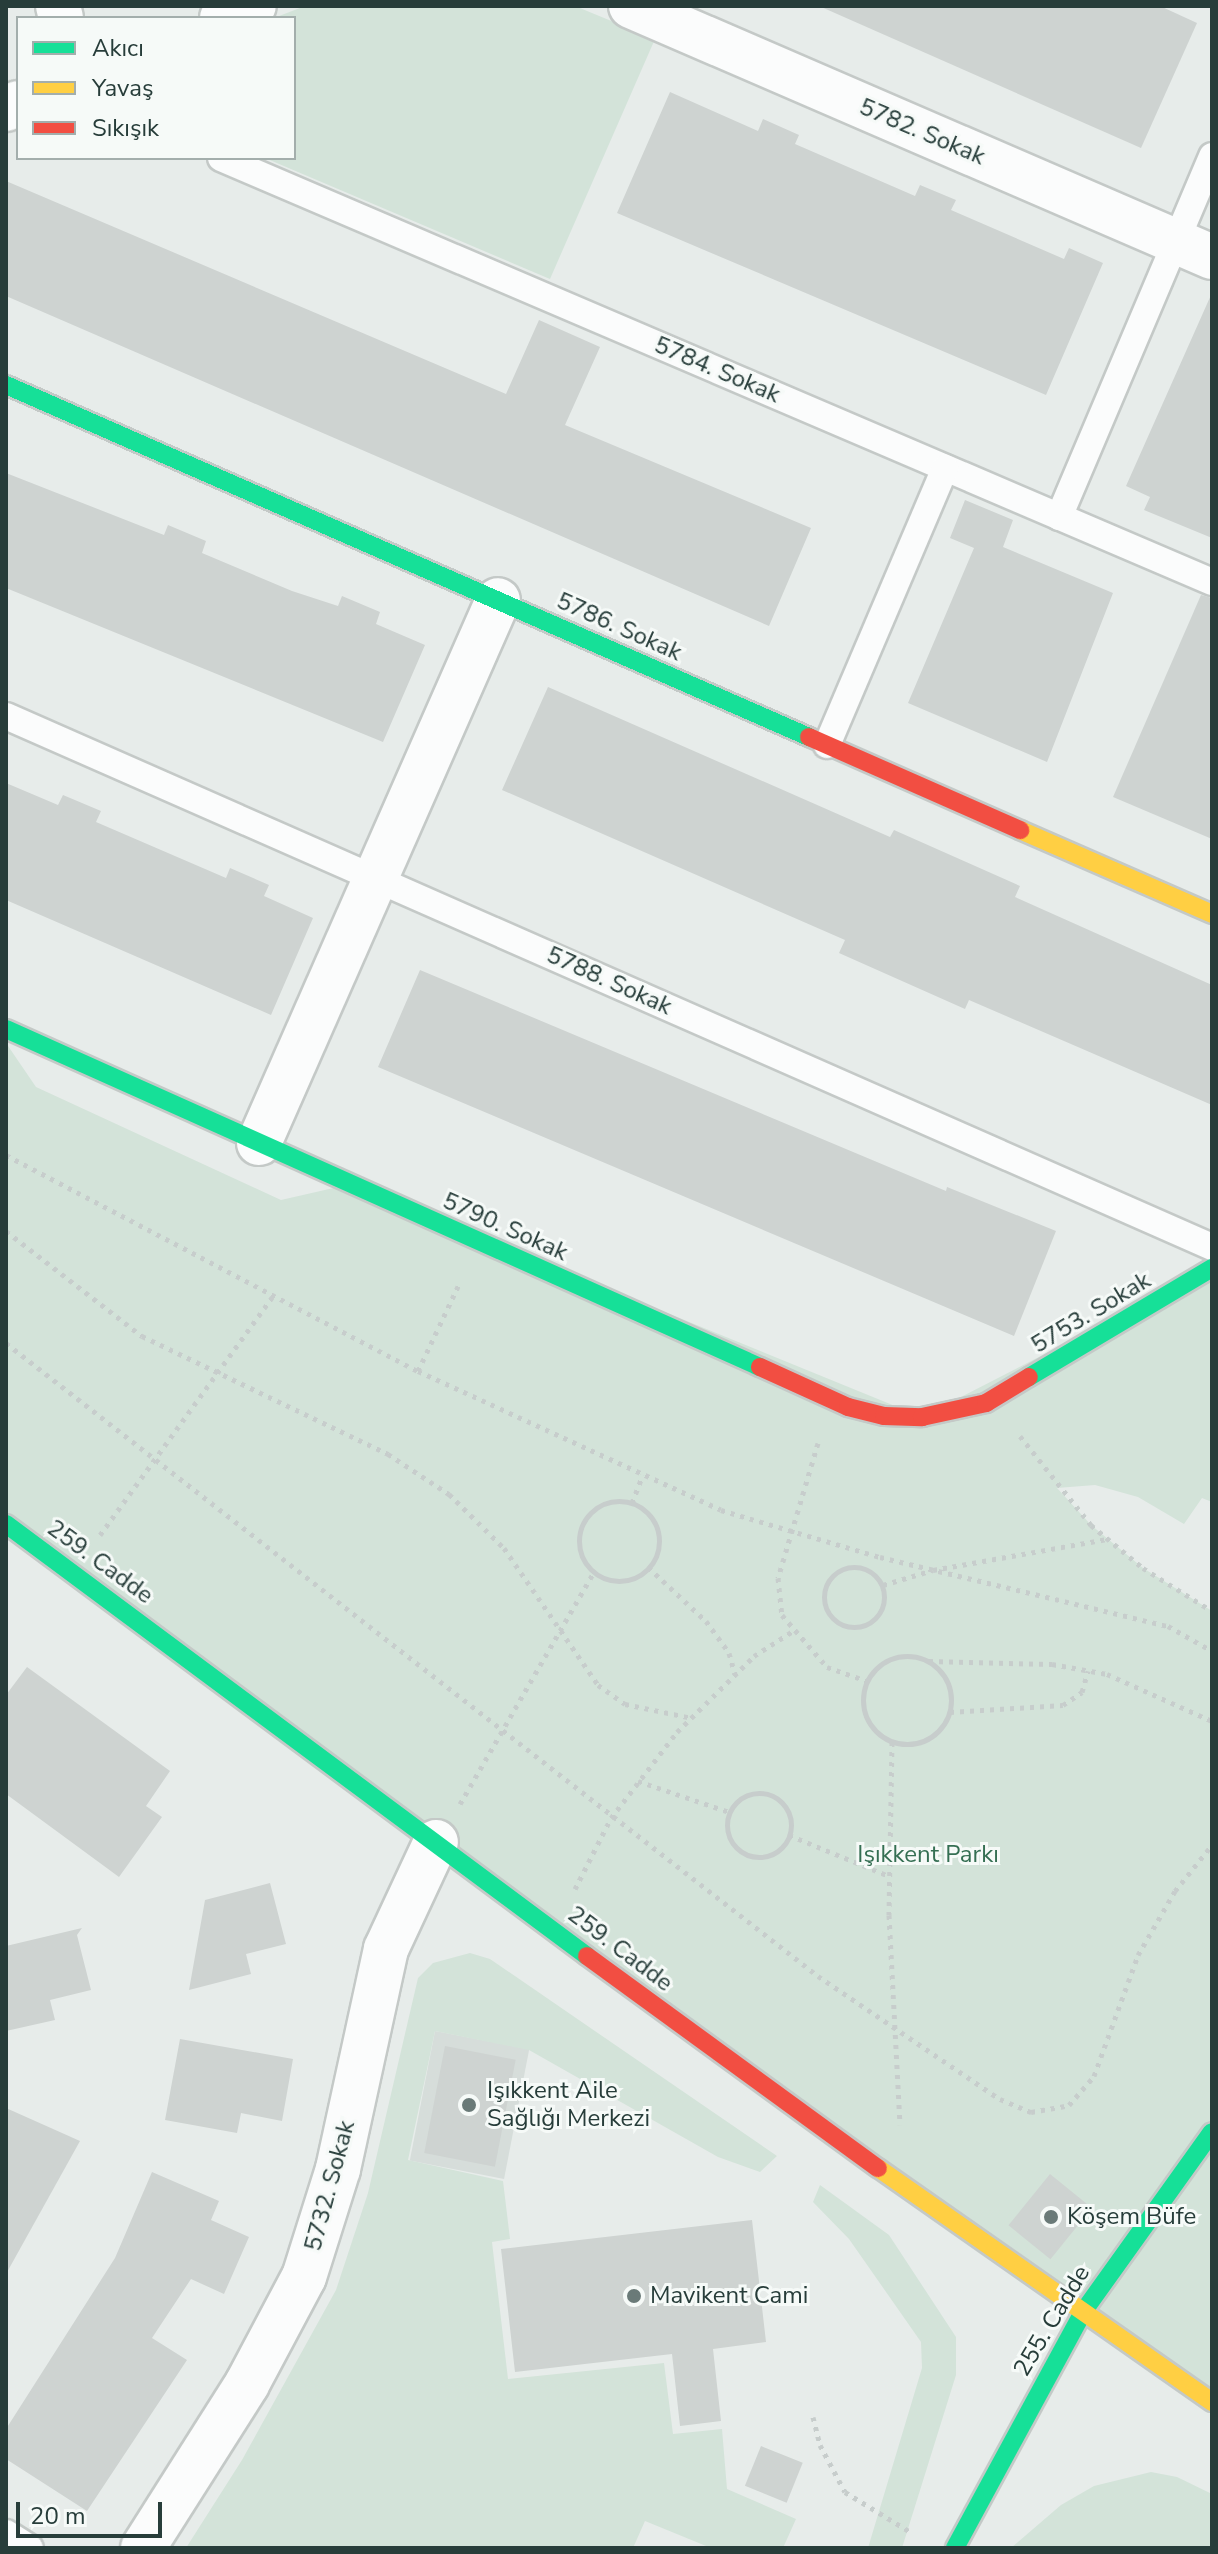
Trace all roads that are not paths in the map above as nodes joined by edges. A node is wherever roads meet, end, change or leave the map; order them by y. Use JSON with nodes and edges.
{"nodes":[{"id":1,"x":254,"y":6,"type":"edge"},
{"id":2,"x":631,"y":6,"type":"edge"},
{"id":3,"x":227,"y":16,"type":"edge"},
{"id":4,"x":1212,"y":156,"type":"edge"},
{"id":5,"x":226,"y":160,"type":"edge"},
{"id":6,"x":1194,"y":249,"type":"edge"},
{"id":7,"x":6,"y":385,"type":"edge"},
{"id":8,"x":945,"y":468,"type":"junction"},
{"id":9,"x":1059,"y":517,"type":"junction"},
{"id":10,"x":1212,"y":582,"type":"edge"},
{"id":11,"x":498,"y":600,"type":"junction"},
{"id":12,"x":6,"y":716,"type":"edge"},
{"id":13,"x":827,"y":745,"type":"junction"},
{"id":14,"x":378,"y":879,"type":"junction"},
{"id":15,"x":1212,"y":914,"type":"edge"},
{"id":16,"x":6,"y":1029,"type":"edge"},
{"id":17,"x":259,"y":1143,"type":"junction"},
{"id":18,"x":1212,"y":1247,"type":"edge"},
{"id":19,"x":1212,"y":1268,"type":"edge"},
{"id":20,"x":994,"y":1398,"type":"joint"},
{"id":21,"x":6,"y":1524,"type":"edge"},
{"id":22,"x":436,"y":1842,"type":"junction"},
{"id":23,"x":1212,"y":2132,"type":"edge"},
{"id":24,"x":1083,"y":2312,"type":"junction"},
{"id":25,"x":1212,"y":2402,"type":"edge"},
{"id":26,"x":6,"y":2533,"type":"edge"},
{"id":27,"x":30,"y":2548,"type":"edge"},
{"id":28,"x":143,"y":2548,"type":"edge"},
{"id":29,"x":955,"y":2548,"type":"edge"}],
"edges":[{"from":1,"to":3,"type":"street"},
{"from":2,"to":6,"type":"street","name":"5782. Sokak"},
{"from":4,"to":6,"type":"lane"},
{"from":5,"to":8,"type":"lane","name":"5784. Sokak"},
{"from":6,"to":9,"type":"lane"},
{"from":7,"to":11,"type":"street","name":"5786. Sokak"},
{"from":8,"to":9,"type":"lane","name":"5784. Sokak"},
{"from":8,"to":13,"type":"lane"},
{"from":9,"to":10,"type":"lane","name":"5784. Sokak"},
{"from":11,"to":13,"type":"street","name":"5786. Sokak"},
{"from":11,"to":14,"type":"street"},
{"from":12,"to":14,"type":"lane","name":"5788. Sokak"},
{"from":13,"to":15,"type":"street","name":"5786. Sokak"},
{"from":14,"to":17,"type":"street"},
{"from":14,"to":18,"type":"lane","name":"5788. Sokak"},
{"from":16,"to":17,"type":"street","name":"5790. Sokak"},
{"from":17,"to":20,"type":"street","name":"5790. Sokak"},
{"from":19,"to":20,"type":"street","name":"5753. Sokak"},
{"from":21,"to":22,"type":"street","name":"259. Cadde"},
{"from":22,"to":24,"type":"street","name":"259. Cadde"},
{"from":22,"to":28,"type":"street","name":"5732. Sokak"},
{"from":23,"to":24,"type":"street","name":"255. Cadde"},
{"from":24,"to":25,"type":"street","name":"259. Cadde"},
{"from":24,"to":29,"type":"street","name":"255. Cadde"},
{"from":26,"to":27,"type":"lane"}]}
